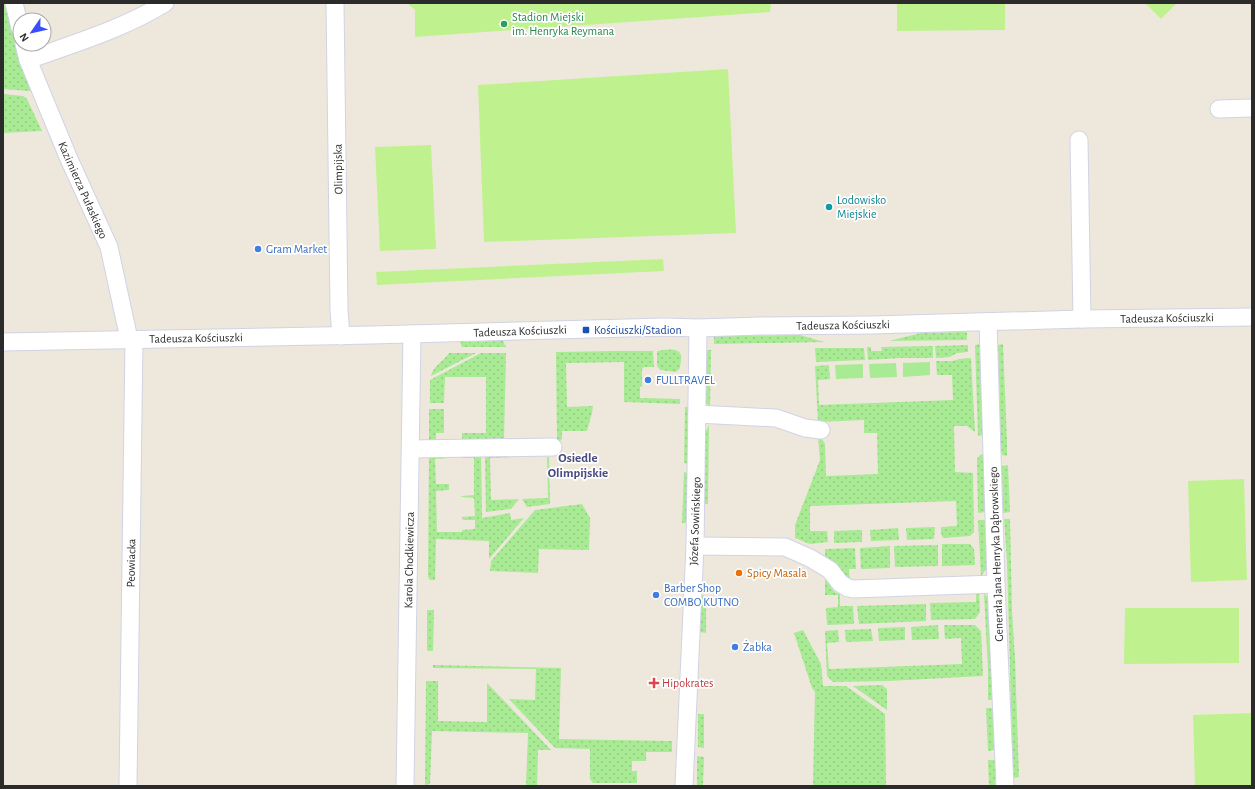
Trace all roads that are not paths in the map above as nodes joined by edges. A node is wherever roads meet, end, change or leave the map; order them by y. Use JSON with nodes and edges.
{"nodes":[{"id":1,"x":166,"y":3,"type":"edge"},
{"id":2,"x":335,"y":3,"type":"edge"},
{"id":3,"x":26,"y":52,"type":"edge"},
{"id":4,"x":28,"y":60,"type":"junction"},
{"id":5,"x":1252,"y":108,"type":"edge"},
{"id":6,"x":1219,"y":109,"type":"dead end"},
{"id":7,"x":1079,"y":140,"type":"dead end"},
{"id":8,"x":1252,"y":317,"type":"edge"},
{"id":9,"x":1082,"y":319,"type":"junction"},
{"id":10,"x":988,"y":322,"type":"junction"},
{"id":11,"x":698,"y":328,"type":"junction"},
{"id":12,"x":412,"y":334,"type":"junction"},
{"id":13,"x":341,"y":336,"type":"junction"},
{"id":14,"x":132,"y":339,"type":"junction"},
{"id":15,"x":3,"y":342,"type":"edge"},
{"id":16,"x":697,"y":414,"type":"junction"},
{"id":17,"x":821,"y":430,"type":"dead end"},
{"id":18,"x":553,"y":447,"type":"dead end"},
{"id":19,"x":411,"y":449,"type":"junction"},
{"id":20,"x":695,"y":546,"type":"junction"},
{"id":21,"x":996,"y":584,"type":"junction"},
{"id":22,"x":128,"y":786,"type":"edge"},
{"id":23,"x":405,"y":786,"type":"edge"},
{"id":24,"x":684,"y":786,"type":"edge"},
{"id":25,"x":1005,"y":786,"type":"edge"}],
"edges":[{"from":1,"to":4,"type":"street"},
{"from":2,"to":13,"type":"street","name":"Olimpijska"},
{"from":3,"to":4,"type":"street","name":"Kazimierza Pułaskiego"},
{"from":4,"to":14,"type":"street","name":"Kazimierza Pułaskiego"},
{"from":5,"to":6,"type":"street"},
{"from":7,"to":9,"type":"street"},
{"from":8,"to":9,"type":"street","name":"Tadeusza Kościuszki"},
{"from":9,"to":10,"type":"street","name":"Tadeusza Kościuszki"},
{"from":10,"to":11,"type":"street","name":"Tadeusza Kościuszki"},
{"from":10,"to":21,"type":"street","name":"Generała Jana Henryka Dąbrowskiego"},
{"from":11,"to":12,"type":"street","name":"Tadeusza Kościuszki"},
{"from":11,"to":16,"type":"street","name":"Józefa Sowińskiego"},
{"from":12,"to":13,"type":"street","name":"Tadeusza Kościuszki"},
{"from":12,"to":19,"type":"street","name":"Karola Chodkiewicza"},
{"from":13,"to":14,"type":"street","name":"Tadeusza Kościuszki"},
{"from":14,"to":15,"type":"street","name":"Tadeusza Kościuszki"},
{"from":14,"to":22,"type":"street","name":"Peowiacka"},
{"from":16,"to":17,"type":"street"},
{"from":16,"to":20,"type":"street","name":"Józefa Sowińskiego"},
{"from":18,"to":19,"type":"street"},
{"from":19,"to":23,"type":"street","name":"Karola Chodkiewicza"},
{"from":20,"to":21,"type":"street"},
{"from":20,"to":24,"type":"street","name":"Józefa Sowińskiego"},
{"from":21,"to":25,"type":"street","name":"Generała Jana Henryka Dąbrowskiego"}]}
